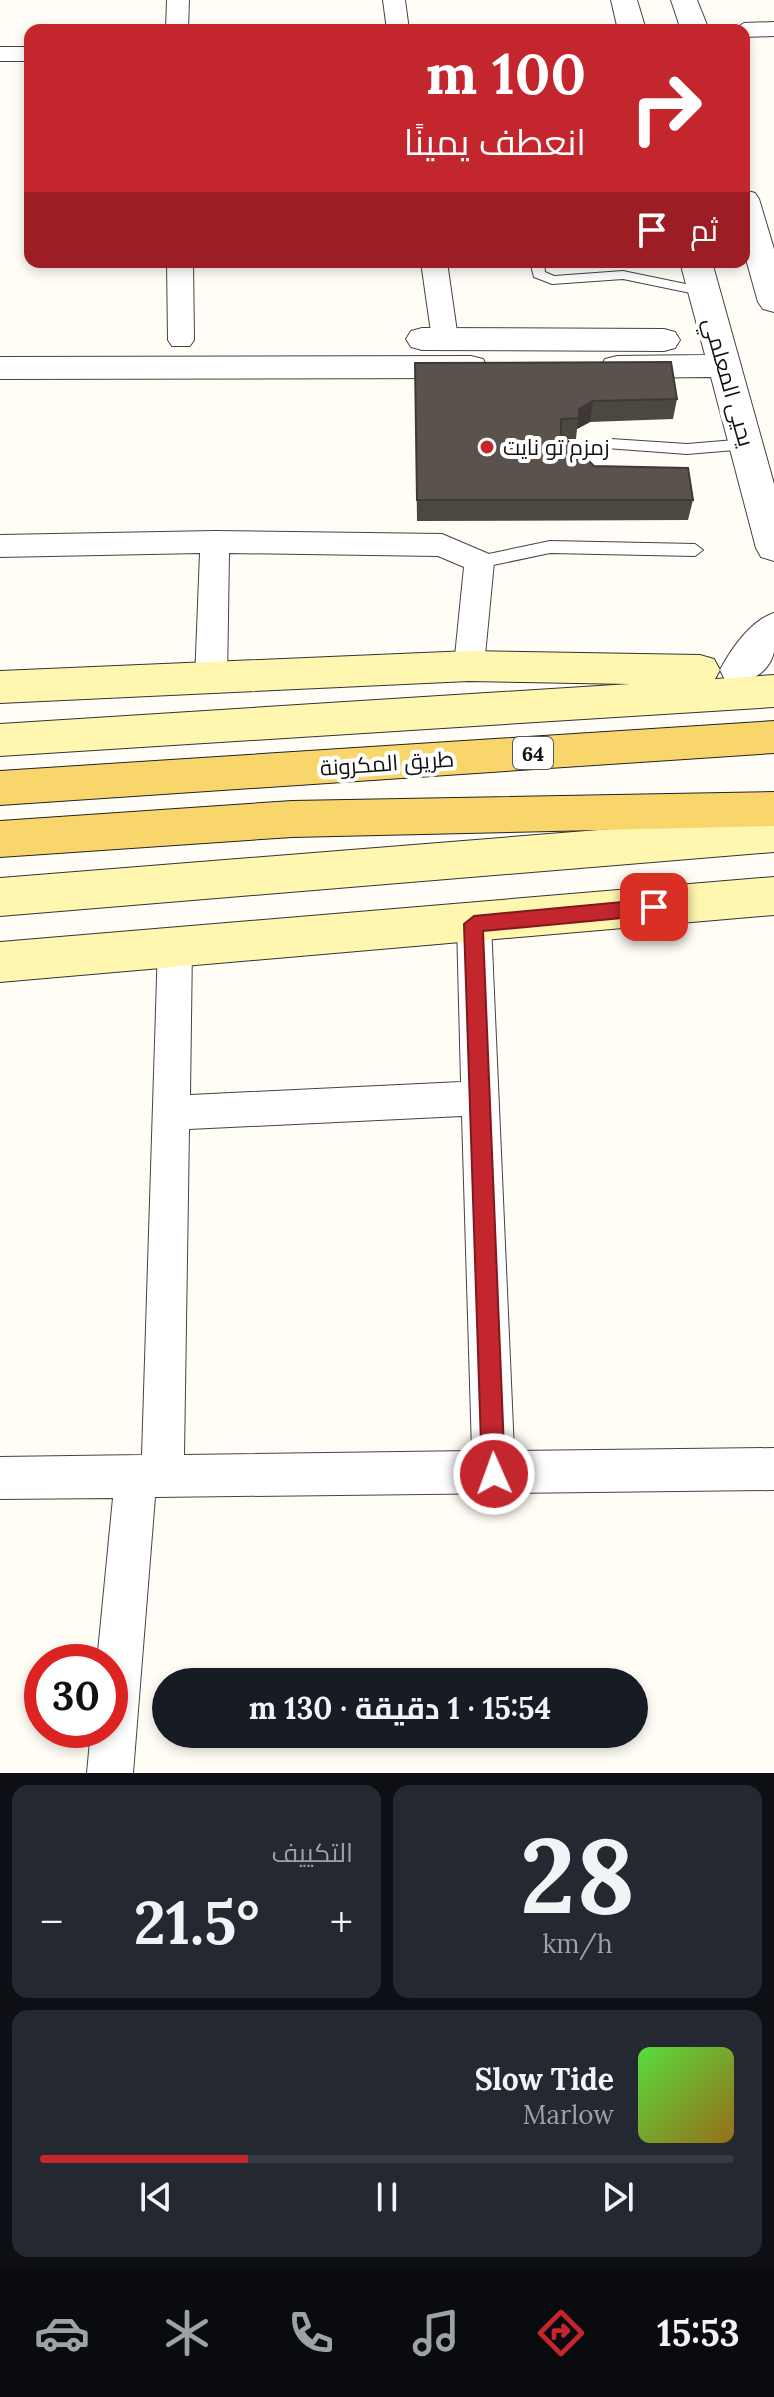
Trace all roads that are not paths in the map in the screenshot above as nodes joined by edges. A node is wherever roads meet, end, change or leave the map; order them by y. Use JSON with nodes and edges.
{"nodes":[{"id":1,"x":178,"y":0,"type":"edge"},
{"id":2,"x":394,"y":0,"type":"edge"},
{"id":3,"x":624,"y":0,"type":"edge"},
{"id":4,"x":684,"y":0,"type":"edge"},
{"id":5,"x":177,"y":24,"type":"edge"},
{"id":6,"x":397,"y":24,"type":"edge"},
{"id":7,"x":630,"y":24,"type":"edge"},
{"id":8,"x":693,"y":24,"type":"edge"},
{"id":9,"x":774,"y":29,"type":"edge"},
{"id":10,"x":750,"y":30,"type":"edge"},
{"id":11,"x":0,"y":54,"type":"edge"},
{"id":12,"x":24,"y":54,"type":"edge"},
{"id":13,"x":750,"y":220,"type":"edge"},
{"id":14,"x":180,"y":268,"type":"edge"},
{"id":15,"x":435,"y":268,"type":"edge"},
{"id":16,"x":538,"y":268,"type":"edge"},
{"id":17,"x":622,"y":269,"type":"edge"},
{"id":18,"x":700,"y":277,"type":"edge"},
{"id":19,"x":774,"y":302,"type":"edge"},
{"id":20,"x":445,"y":339,"type":"junction"},
{"id":21,"x":0,"y":340,"type":"edge"},
{"id":22,"x":181,"y":340,"type":"junction"},
{"id":23,"x":722,"y":353,"type":"junction"},
{"id":24,"x":0,"y":368,"type":"edge"},
{"id":25,"x":611,"y":444,"type":"dead end"},
{"id":26,"x":760,"y":449,"type":"edge"},
{"id":27,"x":215,"y":542,"type":"junction"},
{"id":28,"x":0,"y":546,"type":"edge"},
{"id":29,"x":774,"y":548,"type":"edge"},
{"id":30,"x":695,"y":550,"type":"dead end"},
{"id":31,"x":479,"y":562,"type":"junction"},
{"id":32,"x":774,"y":627,"type":"edge"},
{"id":33,"x":469,"y":666,"type":"junction"},
{"id":34,"x":756,"y":672,"type":"edge"},
{"id":35,"x":211,"y":680,"type":"junction"},
{"id":36,"x":0,"y":687,"type":"edge"},
{"id":37,"x":774,"y":691,"type":"edge"},
{"id":38,"x":774,"y":737,"type":"edge"},
{"id":39,"x":0,"y":740,"type":"edge"},
{"id":40,"x":0,"y":788,"type":"edge"},
{"id":41,"x":774,"y":809,"type":"edge"},
{"id":42,"x":774,"y":834,"type":"edge"},
{"id":43,"x":0,"y":839,"type":"edge"},
{"id":44,"x":774,"y":896,"type":"edge"},
{"id":45,"x":0,"y":897,"type":"edge"},
{"id":46,"x":474,"y":924,"type":"junction"},
{"id":47,"x":175,"y":946,"type":"junction"},
{"id":48,"x":0,"y":962,"type":"edge"},
{"id":49,"x":482,"y":1098,"type":"junction"},
{"id":50,"x":172,"y":1113,"type":"junction"},
{"id":51,"x":774,"y":1469,"type":"edge"},
{"id":52,"x":494,"y":1474,"type":"junction"},
{"id":53,"x":149,"y":1476,"type":"junction"},
{"id":54,"x":0,"y":1478,"type":"edge"},
{"id":55,"x":110,"y":1773,"type":"edge"}],
"edges":[{"from":1,"to":5,"type":"street"},
{"from":2,"to":6,"type":"street"},
{"from":3,"to":7,"type":"street"},
{"from":4,"to":8,"type":"street"},
{"from":9,"to":10,"type":"street"},
{"from":11,"to":12,"type":"street"},
{"from":13,"to":19,"type":"street"},
{"from":14,"to":22,"type":"street"},
{"from":15,"to":20,"type":"street"},
{"from":16,"to":17,"type":"lane"},
{"from":17,"to":18,"type":"lane"},
{"from":18,"to":23,"type":"street","name":"يحيى المعلمي"},
{"from":20,"to":22,"type":"street"},
{"from":20,"to":23,"type":"street"},
{"from":21,"to":22,"type":"street"},
{"from":23,"to":24,"type":"street"},
{"from":23,"to":26,"type":"street","name":"يحيى المعلمي"},
{"from":25,"to":26,"type":"lane"},
{"from":26,"to":29,"type":"street","name":"يحيى المعلمي"},
{"from":27,"to":28,"type":"street"},
{"from":27,"to":31,"type":"street"},
{"from":27,"to":35,"type":"street"},
{"from":30,"to":31,"type":"lane"},
{"from":31,"to":33,"type":"street"},
{"from":32,"to":34,"type":"street"},
{"from":33,"to":34,"type":"main road"},
{"from":33,"to":35,"type":"main road"},
{"from":35,"to":36,"type":"main road"},
{"from":37,"to":39,"type":"main road"},
{"from":38,"to":40,"type":"main road","name":"طريق المكرونة","number":"64"},
{"from":41,"to":43,"type":"main road"},
{"from":42,"to":45,"type":"main road"},
{"from":44,"to":46,"type":"main road"},
{"from":46,"to":47,"type":"main road"},
{"from":46,"to":49,"type":"street"},
{"from":47,"to":48,"type":"main road"},
{"from":47,"to":50,"type":"street"},
{"from":49,"to":50,"type":"street"},
{"from":49,"to":52,"type":"street"},
{"from":50,"to":53,"type":"street"},
{"from":51,"to":52,"type":"street"},
{"from":52,"to":53,"type":"street"},
{"from":53,"to":54,"type":"street"},
{"from":53,"to":55,"type":"street"}]}
